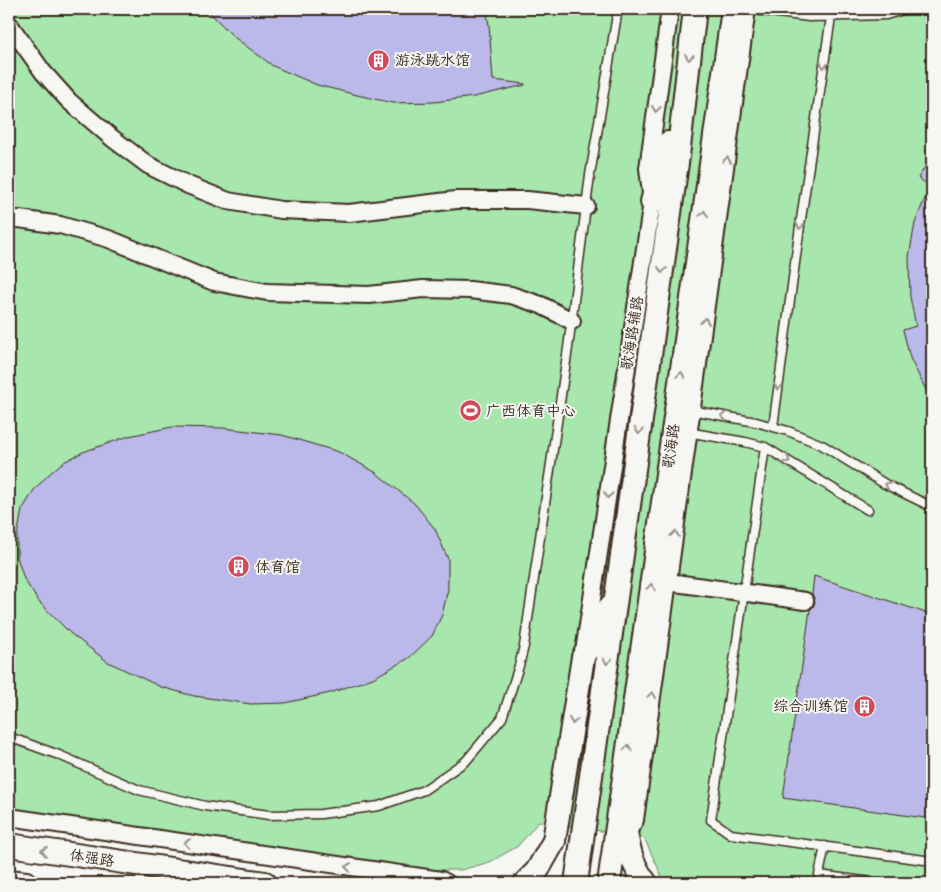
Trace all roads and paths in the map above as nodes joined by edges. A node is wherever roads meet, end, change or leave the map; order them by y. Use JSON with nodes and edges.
{"nodes":[{"id":1,"x":618,"y":9,"type":"edge"},
{"id":2,"x":670,"y":9,"type":"edge"},
{"id":3,"x":695,"y":9,"type":"edge"},
{"id":4,"x":733,"y":9,"type":"edge"},
{"id":5,"x":746,"y":9,"type":"edge"},
{"id":6,"x":906,"y":9,"type":"edge"},
{"id":7,"x":831,"y":17,"type":"junction"},
{"id":8,"x":9,"y":23,"type":"edge"},
{"id":9,"x":686,"y":82,"type":"junction"},
{"id":10,"x":652,"y":202,"type":"junction"},
{"id":11,"x":586,"y":206,"type":"junction"},
{"id":12,"x":9,"y":220,"type":"edge"},
{"id":13,"x":572,"y":321,"type":"junction"},
{"id":14,"x":684,"y":409,"type":"junction"},
{"id":15,"x":773,"y":427,"type":"junction"},
{"id":16,"x":681,"y":431,"type":"junction"},
{"id":17,"x":765,"y":447,"type":"junction"},
{"id":18,"x":932,"y":507,"type":"edge"},
{"id":19,"x":868,"y":510,"type":"dead end"},
{"id":20,"x":668,"y":582,"type":"junction"},
{"id":21,"x":744,"y":593,"type":"junction"},
{"id":22,"x":616,"y":594,"type":"junction"},
{"id":23,"x":805,"y":601,"type":"dead end"},
{"id":24,"x":583,"y":657,"type":"junction"},
{"id":25,"x":9,"y":737,"type":"edge"},
{"id":26,"x":623,"y":789,"type":"junction"},
{"id":27,"x":9,"y":817,"type":"edge"},
{"id":28,"x":626,"y":836,"type":"junction"},
{"id":29,"x":9,"y":845,"type":"edge"},
{"id":30,"x":825,"y":846,"type":"junction"},
{"id":31,"x":612,"y":859,"type":"junction"},
{"id":32,"x":932,"y":860,"type":"edge"},
{"id":33,"x":9,"y":881,"type":"edge"},
{"id":34,"x":26,"y":883,"type":"edge"},
{"id":35,"x":265,"y":883,"type":"edge"},
{"id":36,"x":448,"y":883,"type":"edge"},
{"id":37,"x":525,"y":883,"type":"edge"},
{"id":38,"x":576,"y":883,"type":"edge"},
{"id":39,"x":609,"y":883,"type":"edge"},
{"id":40,"x":646,"y":883,"type":"edge"},
{"id":41,"x":879,"y":883,"type":"edge"}],
"edges":[{"from":1,"to":11,"type":"lane"},
{"from":2,"to":10,"type":"street","name":"歌海路辅路","one_way":true},
{"from":3,"to":9,"type":"main road","one_way":true},
{"from":14,"to":4,"type":"main road","name":"歌海路","one_way":true},
{"from":5,"to":7,"type":"lane"},
{"from":14,"to":5,"type":"street","one_way":true},
{"from":6,"to":7,"type":"lane"},
{"from":7,"to":15,"type":"lane","one_way":true},
{"from":8,"to":11,"type":"street"},
{"from":9,"to":10,"type":"main road"},
{"from":9,"to":22,"type":"main road","one_way":true},
{"from":10,"to":24,"type":"street","name":"歌海路辅路","one_way":true},
{"from":11,"to":13,"type":"lane"},
{"from":12,"to":13,"type":"street"},
{"from":13,"to":25,"type":"lane"},
{"from":15,"to":14,"type":"lane","one_way":true},
{"from":14,"to":16,"type":"main road","name":"歌海路"},
{"from":18,"to":15,"type":"lane","one_way":true},
{"from":16,"to":17,"type":"lane"},
{"from":20,"to":16,"type":"street","one_way":true},
{"from":26,"to":16,"type":"main road","name":"歌海路","one_way":true},
{"from":17,"to":19,"type":"lane","one_way":true},
{"from":17,"to":21,"type":"lane"},
{"from":20,"to":21,"type":"street"},
{"from":28,"to":20,"type":"street","one_way":true},
{"from":21,"to":23,"type":"street"},
{"from":21,"to":30,"type":"lane"},
{"from":22,"to":24,"type":"main road"},
{"from":22,"to":38,"type":"main road","one_way":true},
{"from":24,"to":37,"type":"main road","one_way":true},
{"from":26,"to":28,"type":"main road"},
{"from":26,"to":31,"type":"main road","name":"歌海路"},
{"from":36,"to":27,"type":"street","one_way":true},
{"from":28,"to":31,"type":"street"},
{"from":28,"to":40,"type":"main road"},
{"from":35,"to":29,"type":"main road","name":"体强路","one_way":true},
{"from":30,"to":32,"type":"lane"},
{"from":30,"to":41,"type":"lane"},
{"from":31,"to":39,"type":"main road","name":"歌海路"},
{"from":33,"to":34,"type":"main road"}]}
